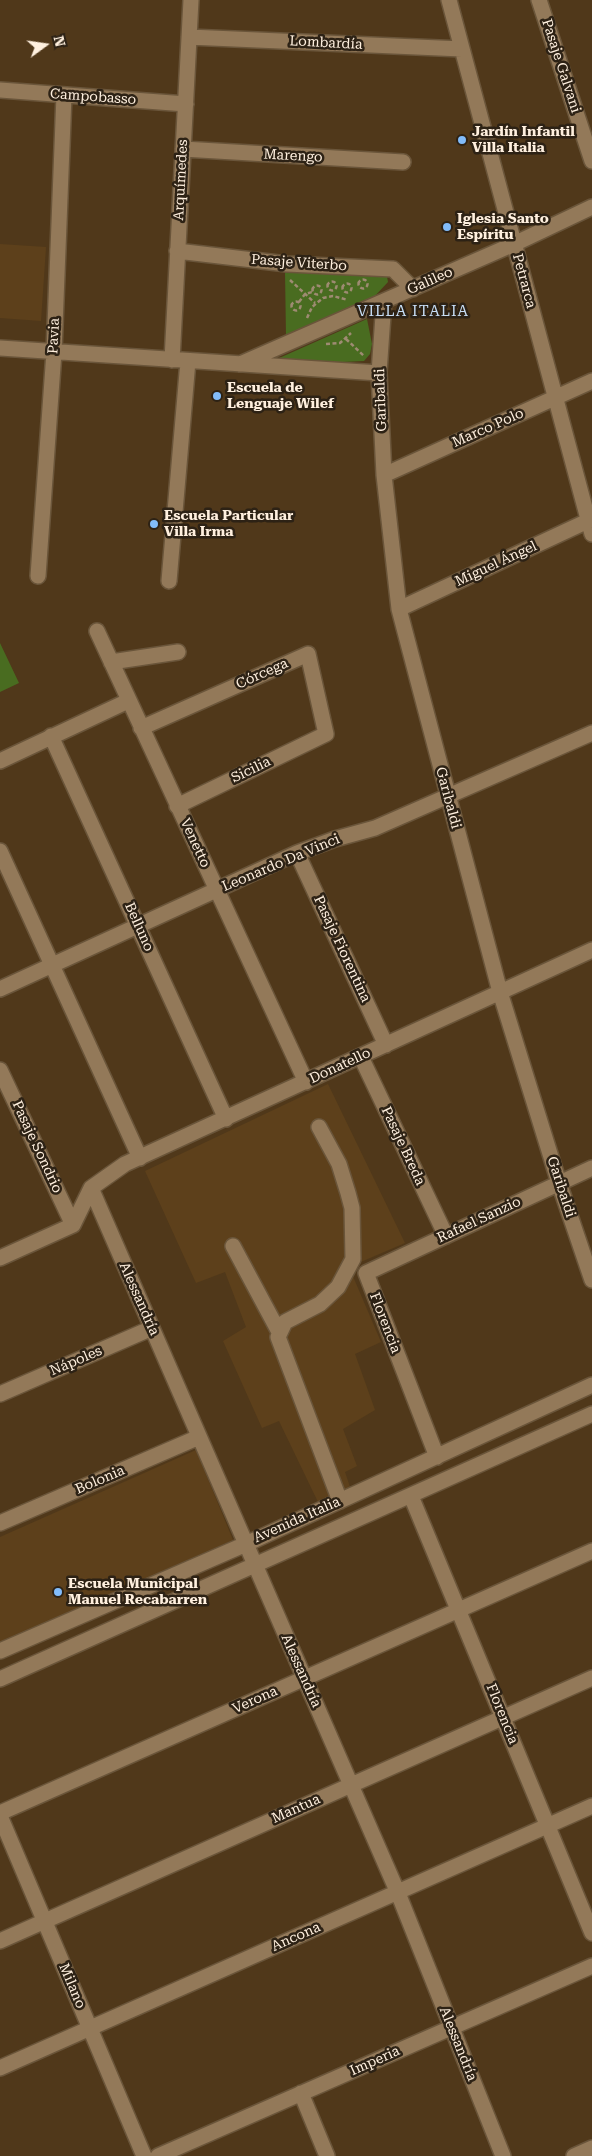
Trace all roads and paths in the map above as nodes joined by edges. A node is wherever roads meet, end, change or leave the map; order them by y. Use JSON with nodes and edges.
{"nodes":[{"id":1,"x":191,"y":0,"type":"edge"},
{"id":2,"x":449,"y":0,"type":"edge"},
{"id":3,"x":539,"y":0,"type":"edge"},
{"id":4,"x":189,"y":36,"type":"junction"},
{"id":5,"x":462,"y":49,"type":"junction"},
{"id":6,"x":0,"y":90,"type":"edge"},
{"id":7,"x":64,"y":95,"type":"junction"},
{"id":8,"x":186,"y":104,"type":"junction"},
{"id":9,"x":183,"y":149,"type":"junction"},
{"id":10,"x":592,"y":161,"type":"edge"},
{"id":11,"x":403,"y":162,"type":"dead end"},
{"id":12,"x":592,"y":207,"type":"edge"},
{"id":13,"x":514,"y":244,"type":"junction"},
{"id":14,"x":177,"y":251,"type":"junction"},
{"id":15,"x":285,"y":275,"type":"dead end"},
{"id":16,"x":413,"y":288,"type":"junction"},
{"id":17,"x":333,"y":290,"type":"dead end"},
{"id":18,"x":312,"y":292,"type":"dead end"},
{"id":19,"x":305,"y":294,"type":"junction"},
{"id":20,"x":333,"y":296,"type":"junction"},
{"id":21,"x":384,"y":301,"type":"junction"},
{"id":22,"x":299,"y":302,"type":"dead end"},
{"id":23,"x":315,"y":303,"type":"junction"},
{"id":24,"x":352,"y":303,"type":"dead end"},
{"id":25,"x":307,"y":324,"type":"dead end"},
{"id":26,"x":344,"y":332,"type":"dead end"},
{"id":27,"x":329,"y":338,"type":"dead end"},
{"id":28,"x":346,"y":339,"type":"junction"},
{"id":29,"x":0,"y":348,"type":"edge"},
{"id":30,"x":54,"y":352,"type":"junction"},
{"id":31,"x":364,"y":356,"type":"dead end"},
{"id":32,"x":172,"y":360,"type":"junction"},
{"id":33,"x":188,"y":361,"type":"junction"},
{"id":34,"x":240,"y":364,"type":"junction"},
{"id":35,"x":379,"y":374,"type":"junction"},
{"id":36,"x":592,"y":381,"type":"edge"},
{"id":37,"x":556,"y":397,"type":"junction"},
{"id":38,"x":384,"y":475,"type":"junction"},
{"id":39,"x":591,"y":524,"type":"edge"},
{"id":40,"x":38,"y":576,"type":"dead end"},
{"id":41,"x":169,"y":581,"type":"dead end"},
{"id":42,"x":399,"y":609,"type":"junction"},
{"id":43,"x":97,"y":631,"type":"dead end"},
{"id":44,"x":178,"y":652,"type":"dead end"},
{"id":45,"x":111,"y":662,"type":"junction"},
{"id":46,"x":128,"y":701,"type":"junction"},
{"id":47,"x":141,"y":728,"type":"junction"},
{"id":48,"x":592,"y":733,"type":"edge"},
{"id":49,"x":326,"y":734,"type":"joint"},
{"id":50,"x":51,"y":736,"type":"junction"},
{"id":51,"x":0,"y":760,"type":"edge"},
{"id":52,"x":447,"y":796,"type":"junction"},
{"id":53,"x":177,"y":806,"type":"junction"},
{"id":54,"x":0,"y":851,"type":"edge"},
{"id":55,"x":297,"y":853,"type":"junction"},
{"id":56,"x":217,"y":890,"type":"junction"},
{"id":57,"x":139,"y":926,"type":"junction"},
{"id":58,"x":592,"y":950,"type":"edge"},
{"id":59,"x":52,"y":965,"type":"junction"},
{"id":60,"x":0,"y":989,"type":"edge"},
{"id":61,"x":500,"y":992,"type":"junction"},
{"id":62,"x":386,"y":1045,"type":"junction"},
{"id":63,"x":361,"y":1056,"type":"junction"},
{"id":64,"x":0,"y":1070,"type":"edge"},
{"id":65,"x":306,"y":1082,"type":"junction"},
{"id":66,"x":226,"y":1119,"type":"junction"},
{"id":67,"x":319,"y":1127,"type":"dead end"},
{"id":68,"x":140,"y":1158,"type":"junction"},
{"id":69,"x":592,"y":1168,"type":"edge"},
{"id":70,"x":559,"y":1183,"type":"junction"},
{"id":71,"x":91,"y":1188,"type":"junction"},
{"id":72,"x":73,"y":1225,"type":"junction"},
{"id":73,"x":446,"y":1236,"type":"junction"},
{"id":74,"x":233,"y":1246,"type":"dead end"},
{"id":75,"x":0,"y":1258,"type":"edge"},
{"id":76,"x":366,"y":1273,"type":"joint"},
{"id":77,"x":592,"y":1280,"type":"edge"},
{"id":78,"x":152,"y":1328,"type":"junction"},
{"id":79,"x":279,"y":1332,"type":"junction"},
{"id":80,"x":592,"y":1385,"type":"edge"},
{"id":81,"x":0,"y":1394,"type":"edge"},
{"id":82,"x":592,"y":1414,"type":"edge"},
{"id":83,"x":199,"y":1437,"type":"junction"},
{"id":84,"x":437,"y":1457,"type":"junction"},
{"id":85,"x":412,"y":1496,"type":"junction"},
{"id":86,"x":340,"y":1501,"type":"junction"},
{"id":87,"x":0,"y":1524,"type":"edge"},
{"id":88,"x":246,"y":1544,"type":"junction"},
{"id":89,"x":592,"y":1551,"type":"edge"},
{"id":90,"x":255,"y":1566,"type":"junction"},
{"id":91,"x":459,"y":1610,"type":"junction"},
{"id":92,"x":0,"y":1651,"type":"edge"},
{"id":93,"x":304,"y":1678,"type":"junction"},
{"id":94,"x":592,"y":1678,"type":"edge"},
{"id":95,"x":0,"y":1679,"type":"edge"},
{"id":96,"x":503,"y":1718,"type":"junction"},
{"id":97,"x":351,"y":1785,"type":"junction"},
{"id":98,"x":592,"y":1806,"type":"edge"},
{"id":99,"x":0,"y":1814,"type":"edge"},
{"id":100,"x":548,"y":1826,"type":"junction"},
{"id":101,"x":398,"y":1893,"type":"junction"},
{"id":102,"x":45,"y":1921,"type":"junction"},
{"id":103,"x":592,"y":1933,"type":"edge"},
{"id":104,"x":0,"y":1941,"type":"edge"},
{"id":105,"x":592,"y":1966,"type":"edge"},
{"id":106,"x":452,"y":2027,"type":"junction"},
{"id":107,"x":90,"y":2028,"type":"junction"},
{"id":108,"x":0,"y":2068,"type":"edge"},
{"id":109,"x":301,"y":2093,"type":"junction"},
{"id":110,"x":592,"y":2148,"type":"edge"},
{"id":111,"x":144,"y":2156,"type":"edge"},
{"id":112,"x":158,"y":2156,"type":"edge"},
{"id":113,"x":327,"y":2156,"type":"edge"},
{"id":114,"x":503,"y":2156,"type":"edge"},
{"id":115,"x":574,"y":2156,"type":"edge"}],
"edges":[{"from":1,"to":4,"type":"street","name":"Arquímedes"},
{"from":2,"to":5,"type":"street","name":"Petrarca"},
{"from":3,"to":10,"type":"street","name":"Pasaje Galvani"},
{"from":4,"to":5,"type":"street","name":"Lombardía"},
{"from":4,"to":8,"type":"street","name":"Arquímedes"},
{"from":5,"to":13,"type":"street","name":"Petrarca"},
{"from":6,"to":7,"type":"street","name":"Campobasso"},
{"from":7,"to":8,"type":"street","name":"Campobasso"},
{"from":7,"to":30,"type":"street","name":"Pavia"},
{"from":8,"to":9,"type":"street","name":"Arquímedes"},
{"from":9,"to":11,"type":"street","name":"Marengo"},
{"from":9,"to":14,"type":"street","name":"Arquímedes"},
{"from":12,"to":13,"type":"street","name":"Galileo"},
{"from":13,"to":16,"type":"street","name":"Galileo"},
{"from":13,"to":37,"type":"street","name":"Petrarca"},
{"from":14,"to":16,"type":"street","name":"Pasaje Viterbo"},
{"from":14,"to":32,"type":"street","name":"Arquímedes"},
{"from":15,"to":19,"type":"path"},
{"from":16,"to":21,"type":"street","name":"Galileo"},
{"from":17,"to":20,"type":"path"},
{"from":18,"to":19,"type":"path"},
{"from":19,"to":22,"type":"path"},
{"from":19,"to":23,"type":"path"},
{"from":20,"to":23,"type":"path"},
{"from":20,"to":24,"type":"path"},
{"from":21,"to":34,"type":"street","name":"Galileo"},
{"from":21,"to":35,"type":"street","name":"Garibaldi"},
{"from":23,"to":25,"type":"path"},
{"from":26,"to":28,"type":"path"},
{"from":27,"to":28,"type":"path"},
{"from":28,"to":31,"type":"path"},
{"from":29,"to":30,"type":"street","name":"Galileo"},
{"from":30,"to":32,"type":"street","name":"Galileo"},
{"from":30,"to":40,"type":"street","name":"Pavia"},
{"from":32,"to":33,"type":"street","name":"Galileo"},
{"from":33,"to":34,"type":"street","name":"Galileo"},
{"from":33,"to":41,"type":"street"},
{"from":34,"to":35,"type":"street","name":"Galileo"},
{"from":35,"to":38,"type":"street","name":"Garibaldi"},
{"from":36,"to":37,"type":"street","name":"Marco Polo"},
{"from":37,"to":38,"type":"street","name":"Marco Polo"},
{"from":37,"to":39,"type":"street","name":"Petrarca"},
{"from":38,"to":42,"type":"street","name":"Garibaldi"},
{"from":39,"to":42,"type":"street","name":"Miguel Ángel"},
{"from":42,"to":52,"type":"street","name":"Garibaldi"},
{"from":43,"to":45,"type":"street","name":"Venetto"},
{"from":44,"to":45,"type":"street"},
{"from":45,"to":46,"type":"street","name":"Venetto"},
{"from":46,"to":47,"type":"street","name":"Venetto"},
{"from":46,"to":50,"type":"street"},
{"from":47,"to":49,"type":"street","name":"Córcega"},
{"from":47,"to":53,"type":"street","name":"Venetto"},
{"from":48,"to":52,"type":"street","name":"Leonardo Da Vinci"},
{"from":49,"to":53,"type":"street","name":"Sicilia"},
{"from":50,"to":51,"type":"street"},
{"from":50,"to":57,"type":"street","name":"Belluno"},
{"from":52,"to":55,"type":"street","name":"Leonardo Da Vinci"},
{"from":52,"to":61,"type":"street","name":"Garibaldi"},
{"from":53,"to":56,"type":"street","name":"Venetto"},
{"from":54,"to":59,"type":"street"},
{"from":55,"to":56,"type":"street","name":"Leonardo Da Vinci"},
{"from":55,"to":62,"type":"street","name":"Pasaje Fiorentina"},
{"from":56,"to":57,"type":"street","name":"Leonardo Da Vinci"},
{"from":56,"to":65,"type":"street","name":"Venetto"},
{"from":57,"to":59,"type":"street","name":"Leonardo Da Vinci"},
{"from":57,"to":66,"type":"street","name":"Belluno"},
{"from":58,"to":61,"type":"street","name":"Donatello"},
{"from":59,"to":60,"type":"street","name":"Leonardo Da Vinci"},
{"from":59,"to":68,"type":"street"},
{"from":61,"to":62,"type":"street","name":"Donatello"},
{"from":61,"to":70,"type":"street","name":"Garibaldi"},
{"from":62,"to":63,"type":"street","name":"Donatello"},
{"from":63,"to":65,"type":"street","name":"Donatello"},
{"from":63,"to":73,"type":"street","name":"Pasaje Breda"},
{"from":64,"to":72,"type":"street","name":"Pasaje Sondrio"},
{"from":65,"to":66,"type":"street","name":"Donatello"},
{"from":66,"to":68,"type":"street","name":"Donatello"},
{"from":67,"to":79,"type":"street"},
{"from":68,"to":71,"type":"street","name":"Donatello"},
{"from":69,"to":70,"type":"street","name":"Rafael Sanzio"},
{"from":70,"to":73,"type":"street","name":"Rafael Sanzio"},
{"from":70,"to":77,"type":"street","name":"Garibaldi"},
{"from":71,"to":72,"type":"street"},
{"from":71,"to":78,"type":"street","name":"Alessandría"},
{"from":72,"to":75,"type":"street"},
{"from":73,"to":76,"type":"street","name":"Rafael Sanzio"},
{"from":74,"to":79,"type":"street"},
{"from":76,"to":84,"type":"street","name":"Florencia"},
{"from":78,"to":81,"type":"street","name":"Nápoles"},
{"from":78,"to":83,"type":"street","name":"Alessandría"},
{"from":79,"to":86,"type":"street"},
{"from":80,"to":84,"type":"street","name":"Avenida Italia"},
{"from":82,"to":85,"type":"street","name":"Avenida Italia"},
{"from":83,"to":87,"type":"street","name":"Bolonia"},
{"from":83,"to":88,"type":"street","name":"Alessandría"},
{"from":84,"to":86,"type":"street","name":"Avenida Italia"},
{"from":85,"to":90,"type":"street","name":"Avenida Italia"},
{"from":85,"to":91,"type":"street","name":"Florencia"},
{"from":86,"to":88,"type":"street","name":"Avenida Italia"},
{"from":88,"to":90,"type":"street","name":"Alessandría"},
{"from":88,"to":92,"type":"street","name":"Avenida Italia"},
{"from":89,"to":91,"type":"street","name":"Verona"},
{"from":90,"to":93,"type":"street","name":"Alessandría"},
{"from":90,"to":95,"type":"street","name":"Avenida Italia"},
{"from":91,"to":93,"type":"street","name":"Verona"},
{"from":91,"to":96,"type":"street","name":"Florencia"},
{"from":93,"to":97,"type":"street","name":"Alessandría"},
{"from":93,"to":99,"type":"street","name":"Verona"},
{"from":94,"to":96,"type":"street","name":"Mantua"},
{"from":96,"to":97,"type":"street","name":"Mantua"},
{"from":96,"to":100,"type":"street","name":"Florencia"},
{"from":97,"to":101,"type":"street","name":"Alessandría"},
{"from":97,"to":102,"type":"street","name":"Mantua"},
{"from":98,"to":100,"type":"street","name":"Ancona"},
{"from":99,"to":102,"type":"street","name":"Milano"},
{"from":100,"to":101,"type":"street","name":"Ancona"},
{"from":100,"to":103,"type":"street","name":"Florencia"},
{"from":101,"to":106,"type":"street","name":"Alessandría"},
{"from":101,"to":107,"type":"street","name":"Ancona"},
{"from":102,"to":104,"type":"street","name":"Mantua"},
{"from":102,"to":107,"type":"street","name":"Milano"},
{"from":105,"to":106,"type":"street","name":"Imperia"},
{"from":106,"to":109,"type":"street","name":"Imperia"},
{"from":106,"to":114,"type":"street","name":"Alessandría"},
{"from":107,"to":108,"type":"street","name":"Ancona"},
{"from":107,"to":111,"type":"street","name":"Milano"},
{"from":109,"to":112,"type":"street","name":"Imperia"},
{"from":109,"to":113,"type":"street"},
{"from":110,"to":115,"type":"street"}]}
